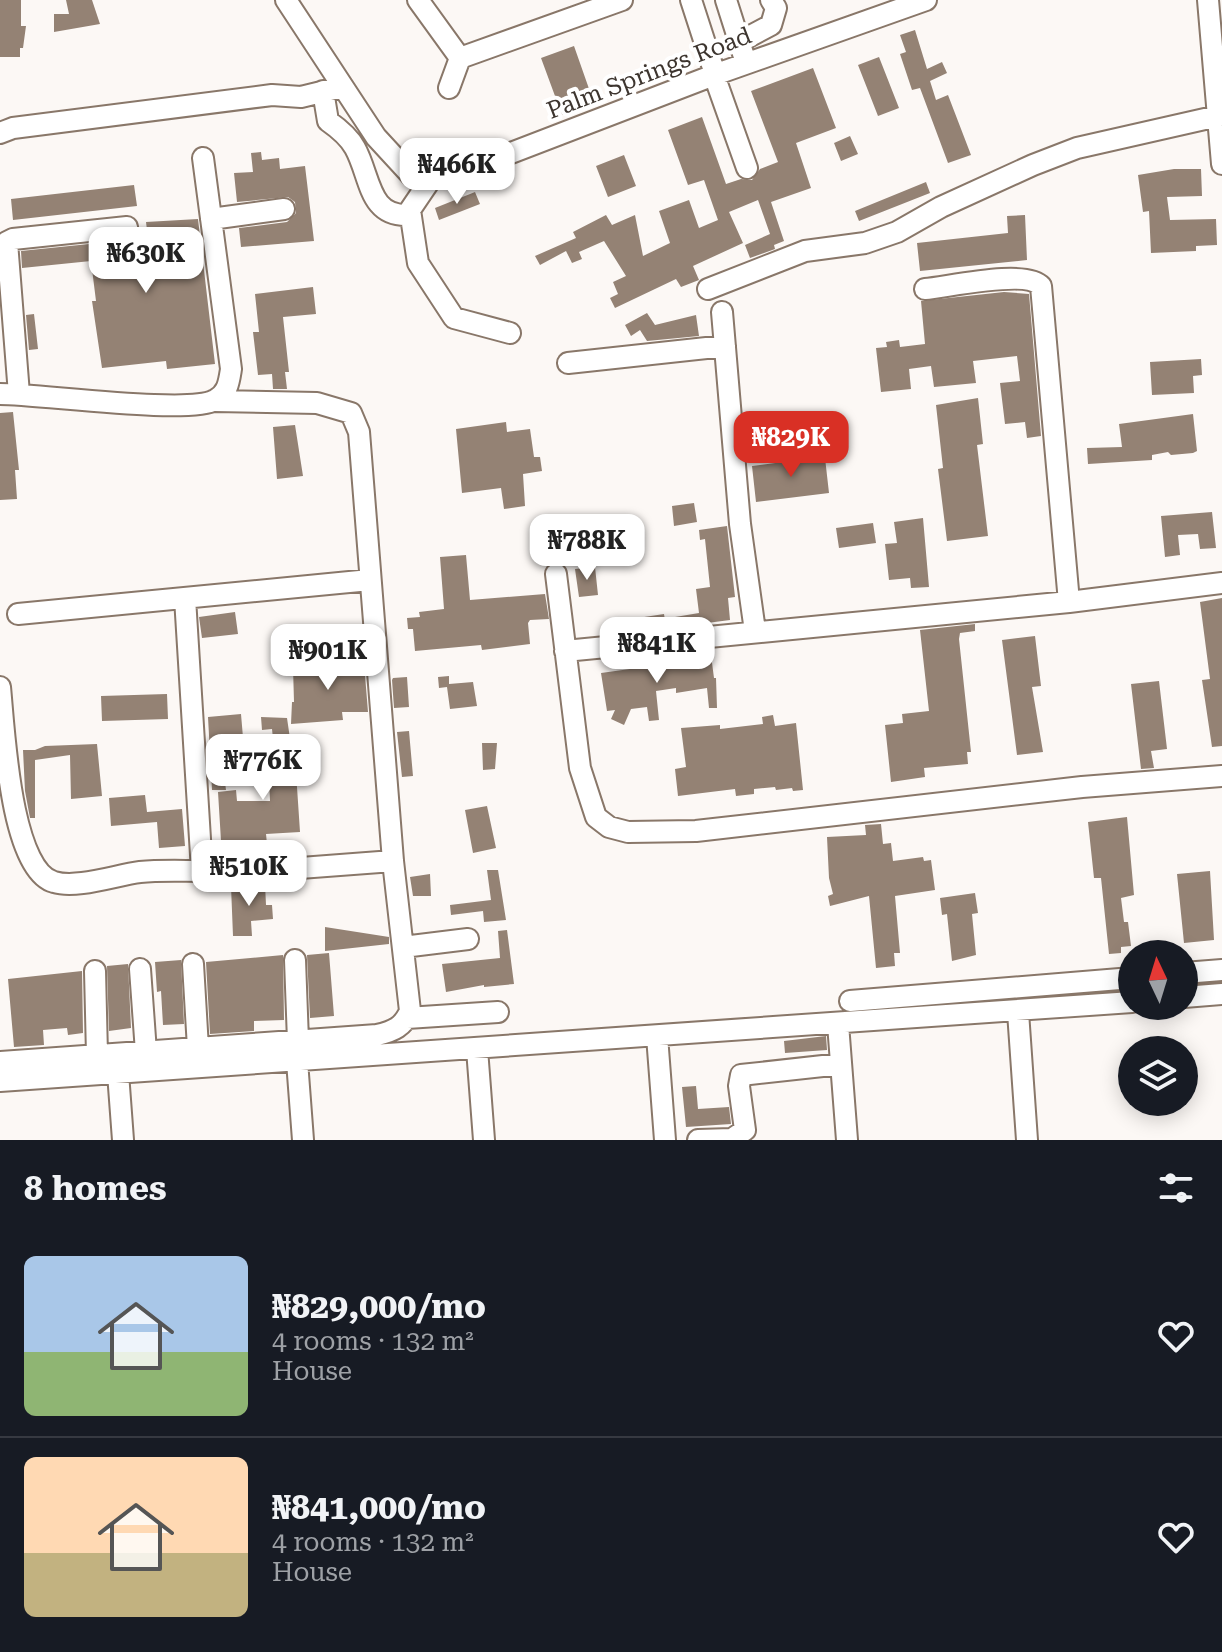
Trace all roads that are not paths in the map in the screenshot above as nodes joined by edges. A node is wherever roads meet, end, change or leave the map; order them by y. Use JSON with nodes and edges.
{"nodes":[{"id":1,"x":286,"y":0,"type":"edge"},
{"id":2,"x":418,"y":0,"type":"edge"},
{"id":3,"x":622,"y":0,"type":"edge"},
{"id":4,"x":724,"y":0,"type":"edge"},
{"id":5,"x":771,"y":0,"type":"edge"},
{"id":6,"x":926,"y":0,"type":"edge"},
{"id":7,"x":1208,"y":0,"type":"edge"},
{"id":8,"x":692,"y":5,"type":"edge"},
{"id":9,"x":739,"y":42,"type":"junction"},
{"id":10,"x":460,"y":58,"type":"junction"},
{"id":11,"x":746,"y":63,"type":"junction"},
{"id":12,"x":714,"y":74,"type":"junction"},
{"id":13,"x":449,"y":88,"type":"dead end"},
{"id":14,"x":332,"y":89,"type":"junction"},
{"id":15,"x":1218,"y":116,"type":"junction"},
{"id":16,"x":0,"y":133,"type":"edge"},
{"id":17,"x":203,"y":158,"type":"dead end"},
{"id":18,"x":1222,"y":164,"type":"edge"},
{"id":19,"x":747,"y":168,"type":"dead end"},
{"id":20,"x":431,"y":179,"type":"junction"},
{"id":21,"x":284,"y":209,"type":"dead end"},
{"id":22,"x":410,"y":215,"type":"junction"},
{"id":23,"x":211,"y":219,"type":"junction"},
{"id":24,"x":127,"y":227,"type":"dead end"},
{"id":25,"x":708,"y":289,"type":"dead end"},
{"id":26,"x":925,"y":289,"type":"dead end"},
{"id":27,"x":722,"y":312,"type":"dead end"},
{"id":28,"x":510,"y":333,"type":"dead end"},
{"id":29,"x":725,"y":346,"type":"junction"},
{"id":30,"x":568,"y":363,"type":"dead end"},
{"id":31,"x":9,"y":394,"type":"edge"},
{"id":32,"x":215,"y":401,"type":"junction"},
{"id":33,"x":556,"y":574,"type":"dead end"},
{"id":34,"x":370,"y":580,"type":"junction"},
{"id":35,"x":1222,"y":583,"type":"edge"},
{"id":36,"x":185,"y":598,"type":"junction"},
{"id":37,"x":1069,"y":602,"type":"junction"},
{"id":38,"x":18,"y":614,"type":"dead end"},
{"id":39,"x":755,"y":631,"type":"junction"},
{"id":40,"x":565,"y":651,"type":"junction"},
{"id":41,"x":0,"y":687,"type":"edge"},
{"id":42,"x":1222,"y":776,"type":"edge"},
{"id":43,"x":393,"y":861,"type":"junction"},
{"id":44,"x":202,"y":871,"type":"junction"},
{"id":45,"x":468,"y":939,"type":"dead end"},
{"id":46,"x":403,"y":947,"type":"junction"},
{"id":47,"x":295,"y":960,"type":"dead end"},
{"id":48,"x":193,"y":964,"type":"dead end"},
{"id":49,"x":140,"y":969,"type":"dead end"},
{"id":50,"x":1222,"y":970,"type":"edge"},
{"id":51,"x":95,"y":971,"type":"dead end"},
{"id":52,"x":1198,"y":972,"type":"edge"},
{"id":53,"x":1118,"y":979,"type":"edge"},
{"id":54,"x":1222,"y":994,"type":"edge"},
{"id":55,"x":1198,"y":996,"type":"edge"},
{"id":56,"x":850,"y":1001,"type":"dead end"},
{"id":57,"x":1118,"y":1003,"type":"edge"},
{"id":58,"x":498,"y":1012,"type":"dead end"},
{"id":59,"x":1018,"y":1012,"type":"junction"},
{"id":60,"x":407,"y":1018,"type":"junction"},
{"id":61,"x":838,"y":1024,"type":"junction"},
{"id":62,"x":657,"y":1036,"type":"junction"},
{"id":63,"x":198,"y":1048,"type":"junction"},
{"id":64,"x":477,"y":1049,"type":"junction"},
{"id":65,"x":298,"y":1051,"type":"junction"},
{"id":66,"x":146,"y":1052,"type":"junction"},
{"id":67,"x":97,"y":1055,"type":"junction"},
{"id":68,"x":0,"y":1062,"type":"edge"},
{"id":69,"x":841,"y":1064,"type":"junction"},
{"id":70,"x":118,"y":1073,"type":"junction"},
{"id":71,"x":0,"y":1081,"type":"edge"},
{"id":72,"x":123,"y":1140,"type":"edge"},
{"id":73,"x":303,"y":1140,"type":"edge"},
{"id":74,"x":484,"y":1140,"type":"edge"},
{"id":75,"x":665,"y":1140,"type":"edge"},
{"id":76,"x":698,"y":1140,"type":"edge"},
{"id":77,"x":847,"y":1140,"type":"edge"},
{"id":78,"x":1027,"y":1140,"type":"edge"}],
"edges":[{"from":1,"to":14,"type":"street"},
{"from":2,"to":10,"type":"street"},
{"from":3,"to":10,"type":"street"},
{"from":4,"to":8,"type":"street"},
{"from":4,"to":9,"type":"street"},
{"from":5,"to":9,"type":"street"},
{"from":6,"to":11,"type":"street","name":"Palm Springs Road"},
{"from":7,"to":15,"type":"street"},
{"from":8,"to":12,"type":"street"},
{"from":9,"to":11,"type":"street"},
{"from":10,"to":13,"type":"street"},
{"from":11,"to":12,"type":"street","name":"Palm Springs Road"},
{"from":12,"to":19,"type":"street"},
{"from":12,"to":20,"type":"street","name":"Palm Springs Road"},
{"from":14,"to":16,"type":"street"},
{"from":14,"to":20,"type":"street"},
{"from":14,"to":22,"type":"street"},
{"from":15,"to":18,"type":"street"},
{"from":15,"to":25,"type":"street"},
{"from":17,"to":23,"type":"street"},
{"from":20,"to":22,"type":"street"},
{"from":21,"to":23,"type":"street"},
{"from":22,"to":28,"type":"street"},
{"from":23,"to":32,"type":"street"},
{"from":24,"to":31,"type":"street"},
{"from":26,"to":37,"type":"street"},
{"from":27,"to":29,"type":"street"},
{"from":29,"to":30,"type":"street"},
{"from":29,"to":39,"type":"street"},
{"from":31,"to":32,"type":"street"},
{"from":32,"to":34,"type":"street"},
{"from":33,"to":40,"type":"street"},
{"from":34,"to":36,"type":"street"},
{"from":34,"to":43,"type":"street"},
{"from":35,"to":37,"type":"street"},
{"from":36,"to":38,"type":"street"},
{"from":36,"to":44,"type":"street"},
{"from":37,"to":39,"type":"street"},
{"from":39,"to":40,"type":"street"},
{"from":40,"to":42,"type":"street"},
{"from":41,"to":44,"type":"street"},
{"from":43,"to":44,"type":"street"},
{"from":43,"to":46,"type":"street"},
{"from":45,"to":46,"type":"street"},
{"from":46,"to":60,"type":"street"},
{"from":47,"to":65,"type":"street"},
{"from":48,"to":63,"type":"street"},
{"from":49,"to":66,"type":"street"},
{"from":50,"to":52,"type":"street"},
{"from":51,"to":67,"type":"street"},
{"from":53,"to":56,"type":"street"},
{"from":54,"to":55,"type":"street"},
{"from":57,"to":59,"type":"street"},
{"from":58,"to":60,"type":"street"},
{"from":59,"to":61,"type":"street"},
{"from":59,"to":78,"type":"street"},
{"from":60,"to":65,"type":"street"},
{"from":61,"to":62,"type":"street"},
{"from":61,"to":69,"type":"street"},
{"from":62,"to":64,"type":"street"},
{"from":62,"to":75,"type":"street"},
{"from":63,"to":65,"type":"street"},
{"from":63,"to":66,"type":"street"},
{"from":64,"to":65,"type":"street"},
{"from":64,"to":74,"type":"street"},
{"from":65,"to":70,"type":"street"},
{"from":65,"to":73,"type":"street"},
{"from":66,"to":67,"type":"street"},
{"from":67,"to":68,"type":"street"},
{"from":69,"to":76,"type":"street"},
{"from":69,"to":77,"type":"street"},
{"from":70,"to":71,"type":"street"},
{"from":70,"to":72,"type":"street"}]}
